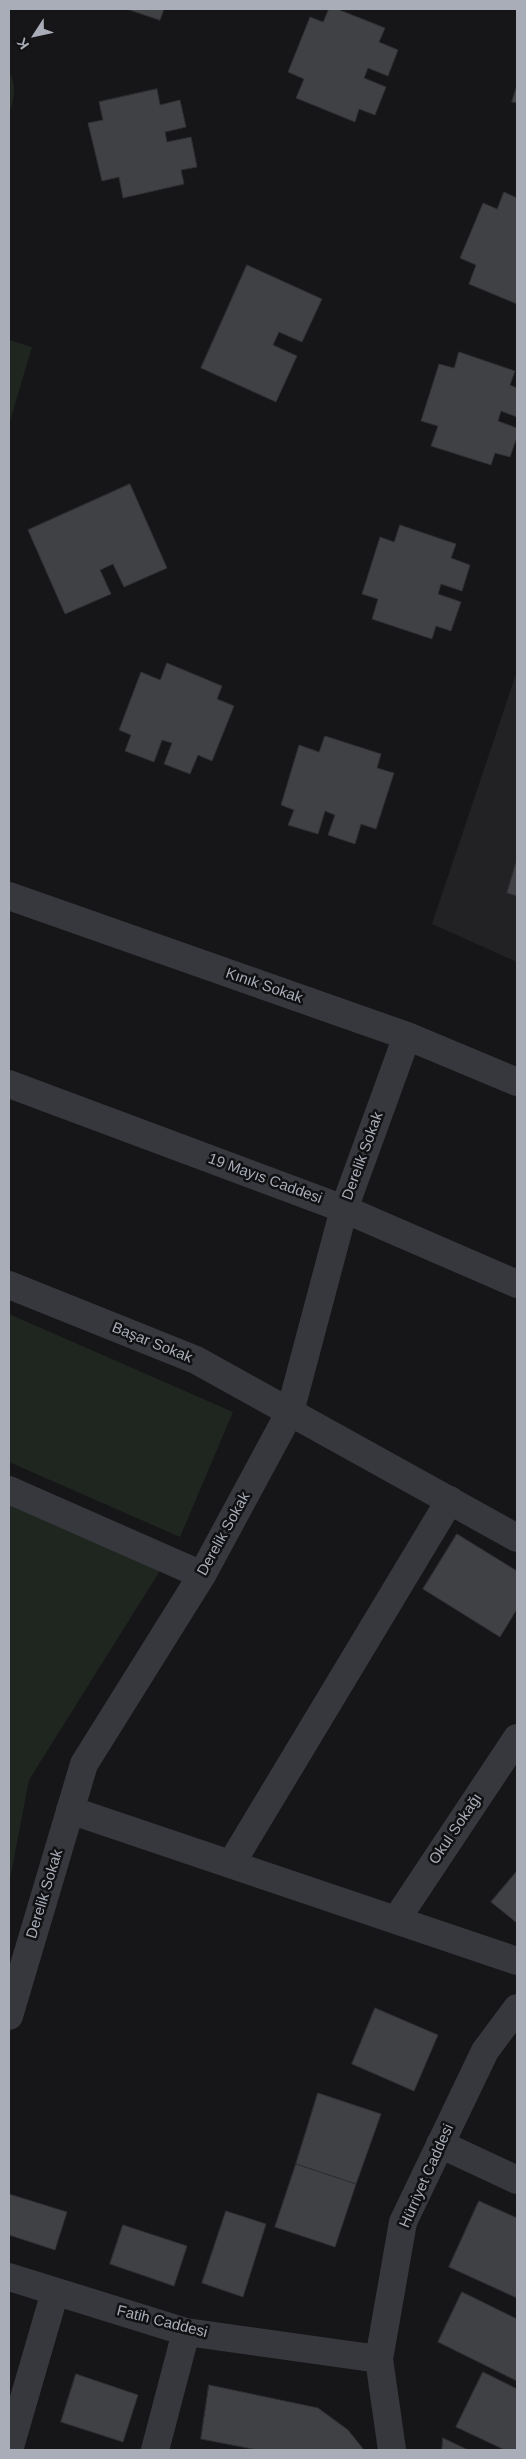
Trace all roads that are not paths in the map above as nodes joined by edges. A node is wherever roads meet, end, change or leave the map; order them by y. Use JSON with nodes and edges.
{"nodes":[{"id":1,"x":9,"y":896,"type":"edge"},
{"id":2,"x":407,"y":1036,"type":"junction"},
{"id":3,"x":517,"y":1082,"type":"edge"},
{"id":4,"x":9,"y":1084,"type":"edge"},
{"id":5,"x":344,"y":1209,"type":"junction"},
{"id":6,"x":517,"y":1284,"type":"edge"},
{"id":7,"x":9,"y":1285,"type":"edge"},
{"id":8,"x":290,"y":1412,"type":"junction"},
{"id":9,"x":9,"y":1490,"type":"edge"},
{"id":10,"x":450,"y":1500,"type":"junction"},
{"id":11,"x":517,"y":1538,"type":"edge"},
{"id":12,"x":202,"y":1575,"type":"junction"},
{"id":13,"x":517,"y":1738,"type":"edge"},
{"id":14,"x":70,"y":1810,"type":"junction"},
{"id":15,"x":231,"y":1864,"type":"junction"},
{"id":16,"x":396,"y":1920,"type":"junction"},
{"id":17,"x":517,"y":1961,"type":"edge"},
{"id":18,"x":517,"y":2008,"type":"edge"},
{"id":19,"x":9,"y":2016,"type":"edge"},
{"id":20,"x":440,"y":2144,"type":"junction"},
{"id":21,"x":517,"y":2180,"type":"edge"},
{"id":22,"x":9,"y":2277,"type":"edge"},
{"id":23,"x":54,"y":2292,"type":"junction"},
{"id":24,"x":186,"y":2332,"type":"junction"},
{"id":25,"x":379,"y":2359,"type":"junction"},
{"id":26,"x":9,"y":2450,"type":"edge"},
{"id":27,"x":155,"y":2450,"type":"edge"},
{"id":28,"x":392,"y":2450,"type":"edge"}],
"edges":[{"from":1,"to":2,"type":"street","name":"Kınık Sokak"},
{"from":2,"to":3,"type":"street","name":"Kınık Sokak"},
{"from":2,"to":5,"type":"street","name":"Derelik Sokak"},
{"from":4,"to":5,"type":"street","name":"19 Mayıs Caddesi"},
{"from":5,"to":6,"type":"street","name":"19 Mayıs Caddesi"},
{"from":5,"to":8,"type":"street","name":"Derelik Sokak"},
{"from":7,"to":8,"type":"street","name":"Başar Sokak"},
{"from":8,"to":10,"type":"street","name":"Başar Sokak"},
{"from":8,"to":12,"type":"street","name":"Derelik Sokak"},
{"from":9,"to":12,"type":"street"},
{"from":10,"to":11,"type":"street","name":"Başar Sokak"},
{"from":10,"to":15,"type":"street"},
{"from":12,"to":14,"type":"street","name":"Derelik Sokak"},
{"from":13,"to":16,"type":"street","name":"Okul Sokağı"},
{"from":14,"to":15,"type":"street"},
{"from":14,"to":19,"type":"street","name":"Derelik Sokak"},
{"from":15,"to":16,"type":"street"},
{"from":16,"to":17,"type":"street"},
{"from":18,"to":20,"type":"street","name":"Hürriyet Caddesi"},
{"from":20,"to":21,"type":"street"},
{"from":20,"to":25,"type":"street","name":"Hürriyet Caddesi"},
{"from":22,"to":23,"type":"street","name":"Fatih Caddesi"},
{"from":23,"to":24,"type":"street","name":"Fatih Caddesi"},
{"from":23,"to":26,"type":"street"},
{"from":24,"to":25,"type":"street","name":"Fatih Caddesi"},
{"from":24,"to":27,"type":"street"},
{"from":25,"to":28,"type":"street","name":"Hürriyet Caddesi"}]}
